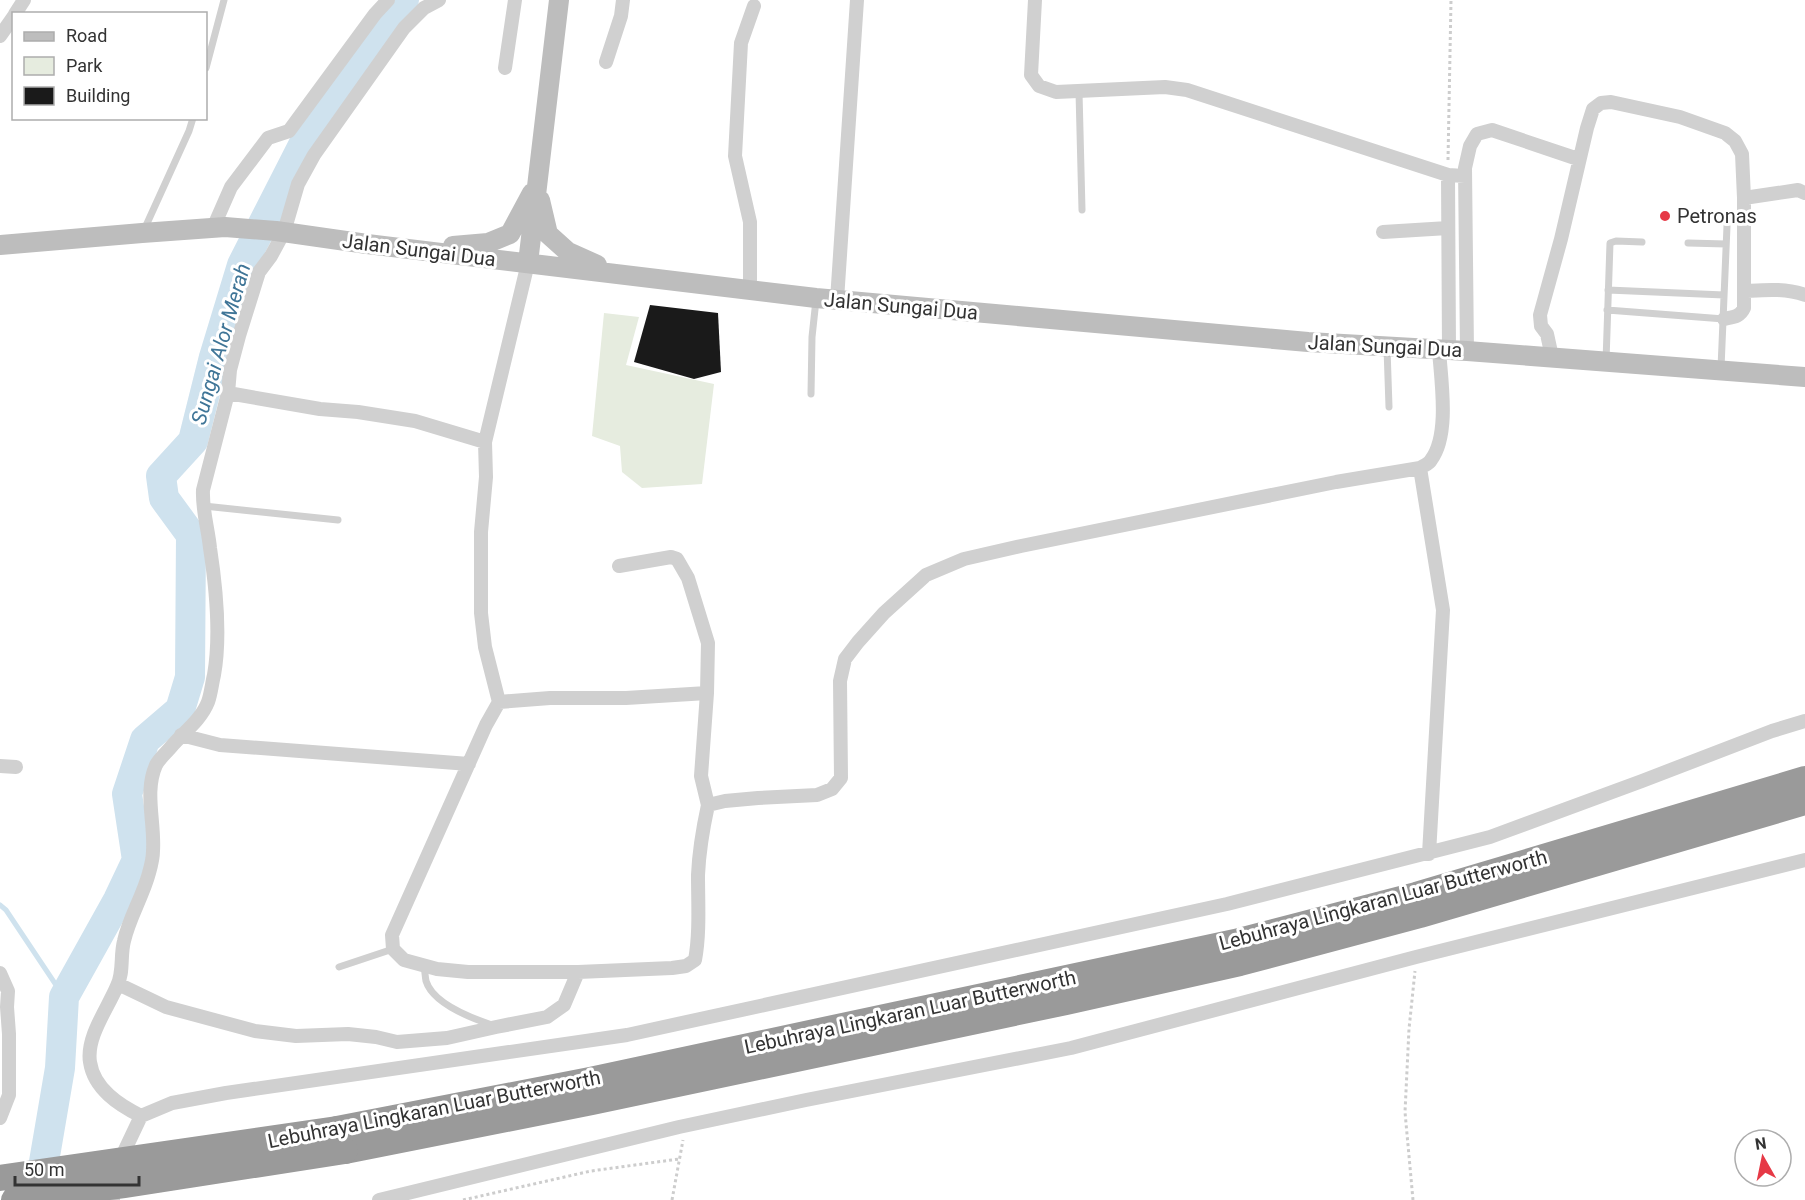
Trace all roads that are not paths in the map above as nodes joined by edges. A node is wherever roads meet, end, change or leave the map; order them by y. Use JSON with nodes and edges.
{"nodes":[{"id":1,"x":224,"y":0,"type":"edge"},
{"id":2,"x":388,"y":0,"type":"edge"},
{"id":3,"x":439,"y":0,"type":"edge"},
{"id":4,"x":514,"y":0,"type":"edge"},
{"id":5,"x":559,"y":0,"type":"edge"},
{"id":6,"x":622,"y":0,"type":"edge"},
{"id":7,"x":857,"y":0,"type":"edge"},
{"id":8,"x":1035,"y":0,"type":"edge"},
{"id":9,"x":754,"y":6,"type":"dead end"},
{"id":10,"x":12,"y":18,"type":"edge"},
{"id":11,"x":0,"y":36,"type":"edge"},
{"id":12,"x":606,"y":62,"type":"dead end"},
{"id":13,"x":207,"y":64,"type":"edge"},
{"id":14,"x":505,"y":68,"type":"dead end"},
{"id":15,"x":1079,"y":92,"type":"junction"},
{"id":16,"x":192,"y":120,"type":"edge"},
{"id":17,"x":1578,"y":159,"type":"junction"},
{"id":18,"x":1448,"y":175,"type":"junction"},
{"id":19,"x":1466,"y":176,"type":"junction"},
{"id":20,"x":536,"y":186,"type":"junction"},
{"id":21,"x":1805,"y":193,"type":"edge"},
{"id":22,"x":1744,"y":198,"type":"junction"},
{"id":23,"x":1082,"y":210,"type":"dead end"},
{"id":24,"x":1727,"y":226,"type":"dead end"},
{"id":25,"x":219,"y":228,"type":"junction"},
{"id":26,"x":1448,"y":228,"type":"junction"},
{"id":27,"x":142,"y":232,"type":"junction"},
{"id":28,"x":280,"y":232,"type":"junction"},
{"id":29,"x":1383,"y":232,"type":"dead end"},
{"id":30,"x":1642,"y":242,"type":"dead end"},
{"id":31,"x":1688,"y":243,"type":"dead end"},
{"id":32,"x":1726,"y":244,"type":"junction"},
{"id":33,"x":0,"y":245,"type":"edge"},
{"id":34,"x":422,"y":251,"type":"junction"},
{"id":35,"x":528,"y":263,"type":"junction"},
{"id":36,"x":615,"y":274,"type":"junction"},
{"id":37,"x":750,"y":290,"type":"junction"},
{"id":38,"x":1608,"y":290,"type":"junction"},
{"id":39,"x":1745,"y":291,"type":"junction"},
{"id":40,"x":1724,"y":295,"type":"junction"},
{"id":41,"x":1805,"y":295,"type":"edge"},
{"id":42,"x":816,"y":298,"type":"junction"},
{"id":43,"x":837,"y":300,"type":"junction"},
{"id":44,"x":1607,"y":310,"type":"junction"},
{"id":45,"x":1724,"y":319,"type":"junction"},
{"id":46,"x":1388,"y":348,"type":"junction"},
{"id":47,"x":1452,"y":350,"type":"junction"},
{"id":48,"x":1552,"y":357,"type":"junction"},
{"id":49,"x":1606,"y":362,"type":"junction"},
{"id":50,"x":1721,"y":370,"type":"junction"},
{"id":51,"x":1805,"y":377,"type":"edge"},
{"id":52,"x":228,"y":393,"type":"junction"},
{"id":53,"x":811,"y":394,"type":"dead end"},
{"id":54,"x":1389,"y":407,"type":"dead end"},
{"id":55,"x":485,"y":442,"type":"junction"},
{"id":56,"x":1420,"y":468,"type":"junction"},
{"id":57,"x":202,"y":505,"type":"junction"},
{"id":58,"x":338,"y":520,"type":"dead end"},
{"id":59,"x":619,"y":566,"type":"dead end"},
{"id":60,"x":707,"y":693,"type":"junction"},
{"id":61,"x":499,"y":702,"type":"junction"},
{"id":62,"x":1805,"y":721,"type":"edge"},
{"id":63,"x":181,"y":735,"type":"junction"},
{"id":64,"x":469,"y":764,"type":"junction"},
{"id":65,"x":0,"y":766,"type":"edge"},
{"id":66,"x":16,"y":767,"type":"dead end"},
{"id":67,"x":1805,"y":779,"type":"edge"},
{"id":68,"x":1805,"y":802,"type":"edge"},
{"id":69,"x":708,"y":805,"type":"junction"},
{"id":70,"x":1429,"y":854,"type":"junction"},
{"id":71,"x":1805,"y":860,"type":"edge"},
{"id":72,"x":393,"y":949,"type":"junction"},
{"id":73,"x":1237,"y":952,"type":"junction"},
{"id":74,"x":424,"y":966,"type":"junction"},
{"id":75,"x":339,"y":967,"type":"dead end"},
{"id":76,"x":578,"y":972,"type":"junction"},
{"id":77,"x":0,"y":973,"type":"edge"},
{"id":78,"x":118,"y":984,"type":"junction"},
{"id":79,"x":496,"y":1027,"type":"junction"},
{"id":80,"x":141,"y":1116,"type":"junction"},
{"id":81,"x":0,"y":1118,"type":"edge"},
{"id":82,"x":341,"y":1140,"type":"junction"},
{"id":83,"x":114,"y":1173,"type":"junction"},
{"id":84,"x":0,"y":1178,"type":"edge"},
{"id":85,"x":14,"y":1200,"type":"edge"},
{"id":86,"x":90,"y":1200,"type":"edge"},
{"id":87,"x":113,"y":1200,"type":"edge"},
{"id":88,"x":379,"y":1200,"type":"edge"}],
"edges":[{"from":1,"to":13,"type":"lane"},
{"from":2,"to":25,"type":"street"},
{"from":3,"to":28,"type":"street"},
{"from":4,"to":14,"type":"street"},
{"from":5,"to":20,"type":"main road"},
{"from":6,"to":12,"type":"street"},
{"from":7,"to":43,"type":"street"},
{"from":8,"to":15,"type":"street"},
{"from":9,"to":37,"type":"street"},
{"from":10,"to":11,"type":"street"},
{"from":15,"to":18,"type":"street"},
{"from":15,"to":23,"type":"lane"},
{"from":16,"to":27,"type":"lane"},
{"from":17,"to":19,"type":"street"},
{"from":17,"to":22,"type":"street"},
{"from":17,"to":48,"type":"street"},
{"from":18,"to":19,"type":"street"},
{"from":18,"to":26,"type":"street"},
{"from":19,"to":47,"type":"street"},
{"from":20,"to":34,"type":"main road"},
{"from":20,"to":35,"type":"main road"},
{"from":20,"to":36,"type":"main road"},
{"from":21,"to":22,"type":"street"},
{"from":22,"to":39,"type":"street"},
{"from":24,"to":32,"type":"lane"},
{"from":25,"to":27,"type":"main road","name":"Jalan Sungai Dua"},
{"from":25,"to":28,"type":"main road","name":"Jalan Sungai Dua"},
{"from":26,"to":29,"type":"street"},
{"from":26,"to":47,"type":"street"},
{"from":27,"to":33,"type":"main road","name":"Jalan Sungai Dua"},
{"from":28,"to":34,"type":"main road","name":"Jalan Sungai Dua"},
{"from":28,"to":52,"type":"street"},
{"from":30,"to":38,"type":"lane"},
{"from":31,"to":32,"type":"lane"},
{"from":32,"to":40,"type":"lane"},
{"from":34,"to":35,"type":"main road","name":"Jalan Sungai Dua"},
{"from":35,"to":36,"type":"main road","name":"Jalan Sungai Dua"},
{"from":35,"to":55,"type":"street"},
{"from":36,"to":37,"type":"main road","name":"Jalan Sungai Dua"},
{"from":37,"to":42,"type":"main road","name":"Jalan Sungai Dua"},
{"from":38,"to":40,"type":"lane"},
{"from":38,"to":44,"type":"lane"},
{"from":39,"to":41,"type":"street"},
{"from":39,"to":45,"type":"street"},
{"from":40,"to":45,"type":"lane"},
{"from":42,"to":43,"type":"main road","name":"Jalan Sungai Dua"},
{"from":42,"to":53,"type":"lane"},
{"from":43,"to":46,"type":"main road","name":"Jalan Sungai Dua"},
{"from":44,"to":45,"type":"lane"},
{"from":44,"to":49,"type":"lane"},
{"from":45,"to":50,"type":"lane"},
{"from":46,"to":47,"type":"main road","name":"Jalan Sungai Dua"},
{"from":46,"to":54,"type":"lane"},
{"from":47,"to":48,"type":"main road","name":"Jalan Sungai Dua"},
{"from":47,"to":56,"type":"street"},
{"from":48,"to":49,"type":"main road","name":"Jalan Sungai Dua"},
{"from":49,"to":50,"type":"main road","name":"Jalan Sungai Dua"},
{"from":50,"to":51,"type":"main road","name":"Jalan Sungai Dua"},
{"from":52,"to":55,"type":"street"},
{"from":52,"to":57,"type":"street"},
{"from":55,"to":61,"type":"street"},
{"from":56,"to":69,"type":"street"},
{"from":56,"to":70,"type":"street"},
{"from":57,"to":58,"type":"lane"},
{"from":57,"to":63,"type":"street"},
{"from":59,"to":60,"type":"street"},
{"from":60,"to":61,"type":"street"},
{"from":60,"to":69,"type":"street"},
{"from":61,"to":64,"type":"street"},
{"from":62,"to":70,"type":"street"},
{"from":63,"to":64,"type":"street"},
{"from":63,"to":78,"type":"street"},
{"from":64,"to":72,"type":"street"},
{"from":65,"to":66,"type":"street"},
{"from":67,"to":73,"type":"highway","name":"Lebuhraya Lingkaran Luar Butterworth"},
{"from":68,"to":73,"type":"highway","name":"Lebuhraya Lingkaran Luar Butterworth"},
{"from":69,"to":76,"type":"street"},
{"from":70,"to":80,"type":"street"},
{"from":71,"to":88,"type":"street"},
{"from":72,"to":74,"type":"street"},
{"from":72,"to":75,"type":"lane"},
{"from":73,"to":82,"type":"highway","name":"Lebuhraya Lingkaran Luar Butterworth"},
{"from":74,"to":76,"type":"street"},
{"from":74,"to":79,"type":"lane"},
{"from":76,"to":79,"type":"street"},
{"from":77,"to":81,"type":"street"},
{"from":78,"to":79,"type":"street"},
{"from":78,"to":80,"type":"street"},
{"from":80,"to":83,"type":"street"},
{"from":82,"to":84,"type":"highway","name":"Lebuhraya Lingkaran Luar Butterworth","bridge":true},
{"from":82,"to":85,"type":"highway","name":"Lebuhraya Lingkaran Luar Butterworth","bridge":true},
{"from":83,"to":86,"type":"street"},
{"from":83,"to":87,"type":"street"}]}
